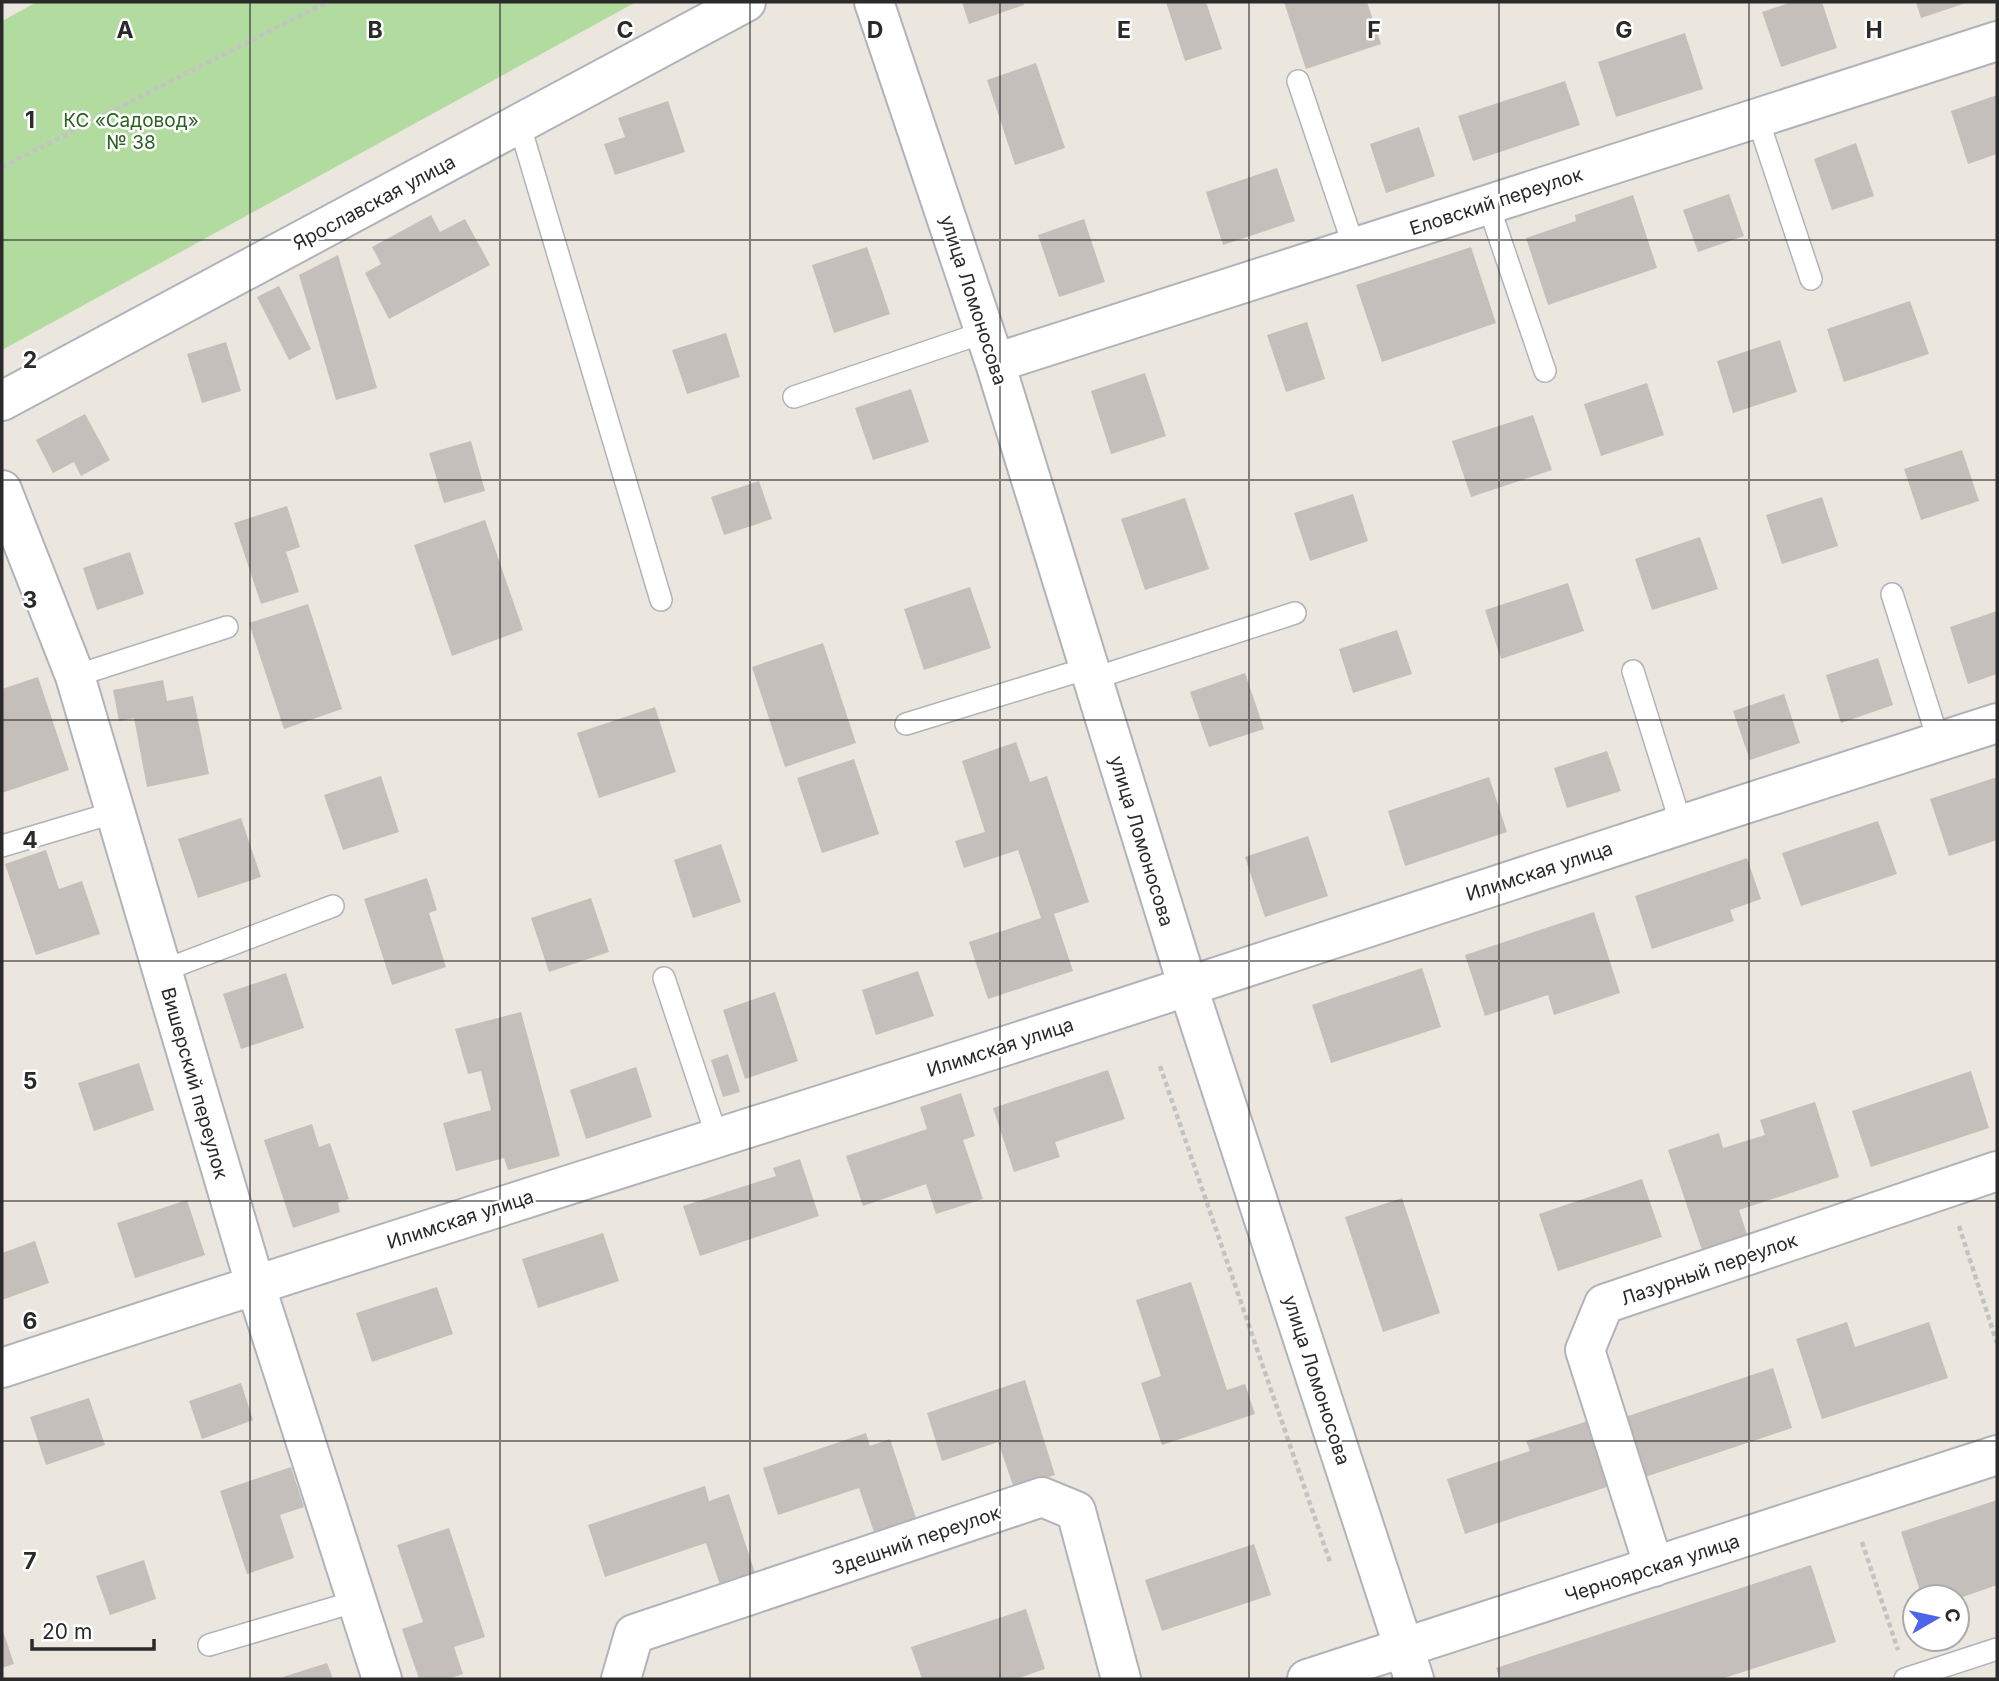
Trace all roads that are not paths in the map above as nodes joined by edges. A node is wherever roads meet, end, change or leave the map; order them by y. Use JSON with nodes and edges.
{"nodes":[{"id":1,"x":746,"y":2,"type":"edge"},
{"id":2,"x":874,"y":2,"type":"edge"},
{"id":3,"x":1997,"y":41,"type":"edge"},
{"id":4,"x":1298,"y":81,"type":"dead end"},
{"id":5,"x":1757,"y":117,"type":"junction"},
{"id":6,"x":519,"y":123,"type":"junction"},
{"id":7,"x":1488,"y":204,"type":"junction"},
{"id":8,"x":1354,"y":247,"type":"junction"},
{"id":9,"x":1811,"y":279,"type":"dead end"},
{"id":10,"x":990,"y":348,"type":"junction"},
{"id":11,"x":1545,"y":371,"type":"dead end"},
{"id":12,"x":794,"y":397,"type":"dead end"},
{"id":13,"x":2,"y":401,"type":"edge"},
{"id":14,"x":2,"y":490,"type":"edge"},
{"id":15,"x":1892,"y":594,"type":"dead end"},
{"id":16,"x":661,"y":600,"type":"dead end"},
{"id":17,"x":1295,"y":613,"type":"dead end"},
{"id":18,"x":227,"y":627,"type":"dead end"},
{"id":19,"x":1633,"y":671,"type":"dead end"},
{"id":20,"x":1090,"y":673,"type":"junction"},
{"id":21,"x":75,"y":676,"type":"junction"},
{"id":22,"x":1997,"y":723,"type":"edge"},
{"id":23,"x":906,"y":724,"type":"dead end"},
{"id":24,"x":1939,"y":742,"type":"junction"},
{"id":25,"x":116,"y":812,"type":"junction"},
{"id":26,"x":1681,"y":824,"type":"junction"},
{"id":27,"x":2,"y":846,"type":"edge"},
{"id":28,"x":333,"y":906,"type":"dead end"},
{"id":29,"x":162,"y":971,"type":"junction"},
{"id":30,"x":664,"y":978,"type":"dead end"},
{"id":31,"x":1188,"y":987,"type":"junction"},
{"id":32,"x":717,"y":1137,"type":"junction"},
{"id":33,"x":1997,"y":1171,"type":"edge"},
{"id":34,"x":255,"y":1284,"type":"junction"},
{"id":35,"x":2,"y":1368,"type":"edge"},
{"id":36,"x":1997,"y":1455,"type":"edge"},
{"id":37,"x":1654,"y":1567,"type":"junction"},
{"id":38,"x":357,"y":1601,"type":"junction"},
{"id":39,"x":209,"y":1645,"type":"dead end"},
{"id":40,"x":1997,"y":1649,"type":"edge"},
{"id":41,"x":1409,"y":1664,"type":"edge"},
{"id":42,"x":382,"y":1679,"type":"edge"},
{"id":43,"x":621,"y":1679,"type":"edge"},
{"id":44,"x":1121,"y":1679,"type":"edge"},
{"id":45,"x":1307,"y":1679,"type":"edge"},
{"id":46,"x":1907,"y":1679,"type":"edge"}],
"edges":[{"from":1,"to":6,"type":"street","name":"Ярославская улица"},
{"from":2,"to":10,"type":"street","name":"улица Ломоносова"},
{"from":3,"to":5,"type":"street","name":"Еловский переулок"},
{"from":4,"to":8,"type":"lane"},
{"from":5,"to":7,"type":"street","name":"Еловский переулок"},
{"from":5,"to":9,"type":"lane"},
{"from":6,"to":13,"type":"street","name":"Ярославская улица"},
{"from":6,"to":16,"type":"lane"},
{"from":7,"to":8,"type":"street","name":"Еловский переулок"},
{"from":7,"to":11,"type":"lane"},
{"from":8,"to":10,"type":"street","name":"Еловский переулок"},
{"from":10,"to":12,"type":"lane"},
{"from":10,"to":20,"type":"street","name":"улица Ломоносова"},
{"from":14,"to":21,"type":"street","name":"Вишерский переулок"},
{"from":15,"to":24,"type":"lane"},
{"from":17,"to":20,"type":"lane"},
{"from":18,"to":21,"type":"lane"},
{"from":19,"to":26,"type":"lane"},
{"from":20,"to":23,"type":"lane"},
{"from":20,"to":31,"type":"street","name":"улица Ломоносова"},
{"from":21,"to":25,"type":"street","name":"Вишерский переулок"},
{"from":22,"to":24,"type":"street","name":"Илимская улица"},
{"from":24,"to":26,"type":"street","name":"Илимская улица"},
{"from":25,"to":27,"type":"lane"},
{"from":25,"to":29,"type":"street","name":"Вишерский переулок"},
{"from":26,"to":31,"type":"street","name":"Илимская улица"},
{"from":28,"to":29,"type":"lane"},
{"from":29,"to":34,"type":"street","name":"Вишерский переулок"},
{"from":30,"to":32,"type":"lane"},
{"from":31,"to":32,"type":"street","name":"Илимская улица"},
{"from":31,"to":41,"type":"street","name":"улица Ломоносова"},
{"from":32,"to":34,"type":"street","name":"Илимская улица"},
{"from":33,"to":37,"type":"street","name":"Лазурный переулок"},
{"from":34,"to":35,"type":"street","name":"Илимская улица"},
{"from":34,"to":38,"type":"street","name":"Вишерский переулок"},
{"from":36,"to":37,"type":"street","name":"Черноярская улица"},
{"from":37,"to":41,"type":"street","name":"Черноярская улица"},
{"from":38,"to":39,"type":"lane"},
{"from":38,"to":42,"type":"street","name":"Вишерский переулок"},
{"from":40,"to":46,"type":"lane"},
{"from":41,"to":45,"type":"street","name":"Черноярская улица"},
{"from":43,"to":44,"type":"street","name":"Здешний переулок"}]}
